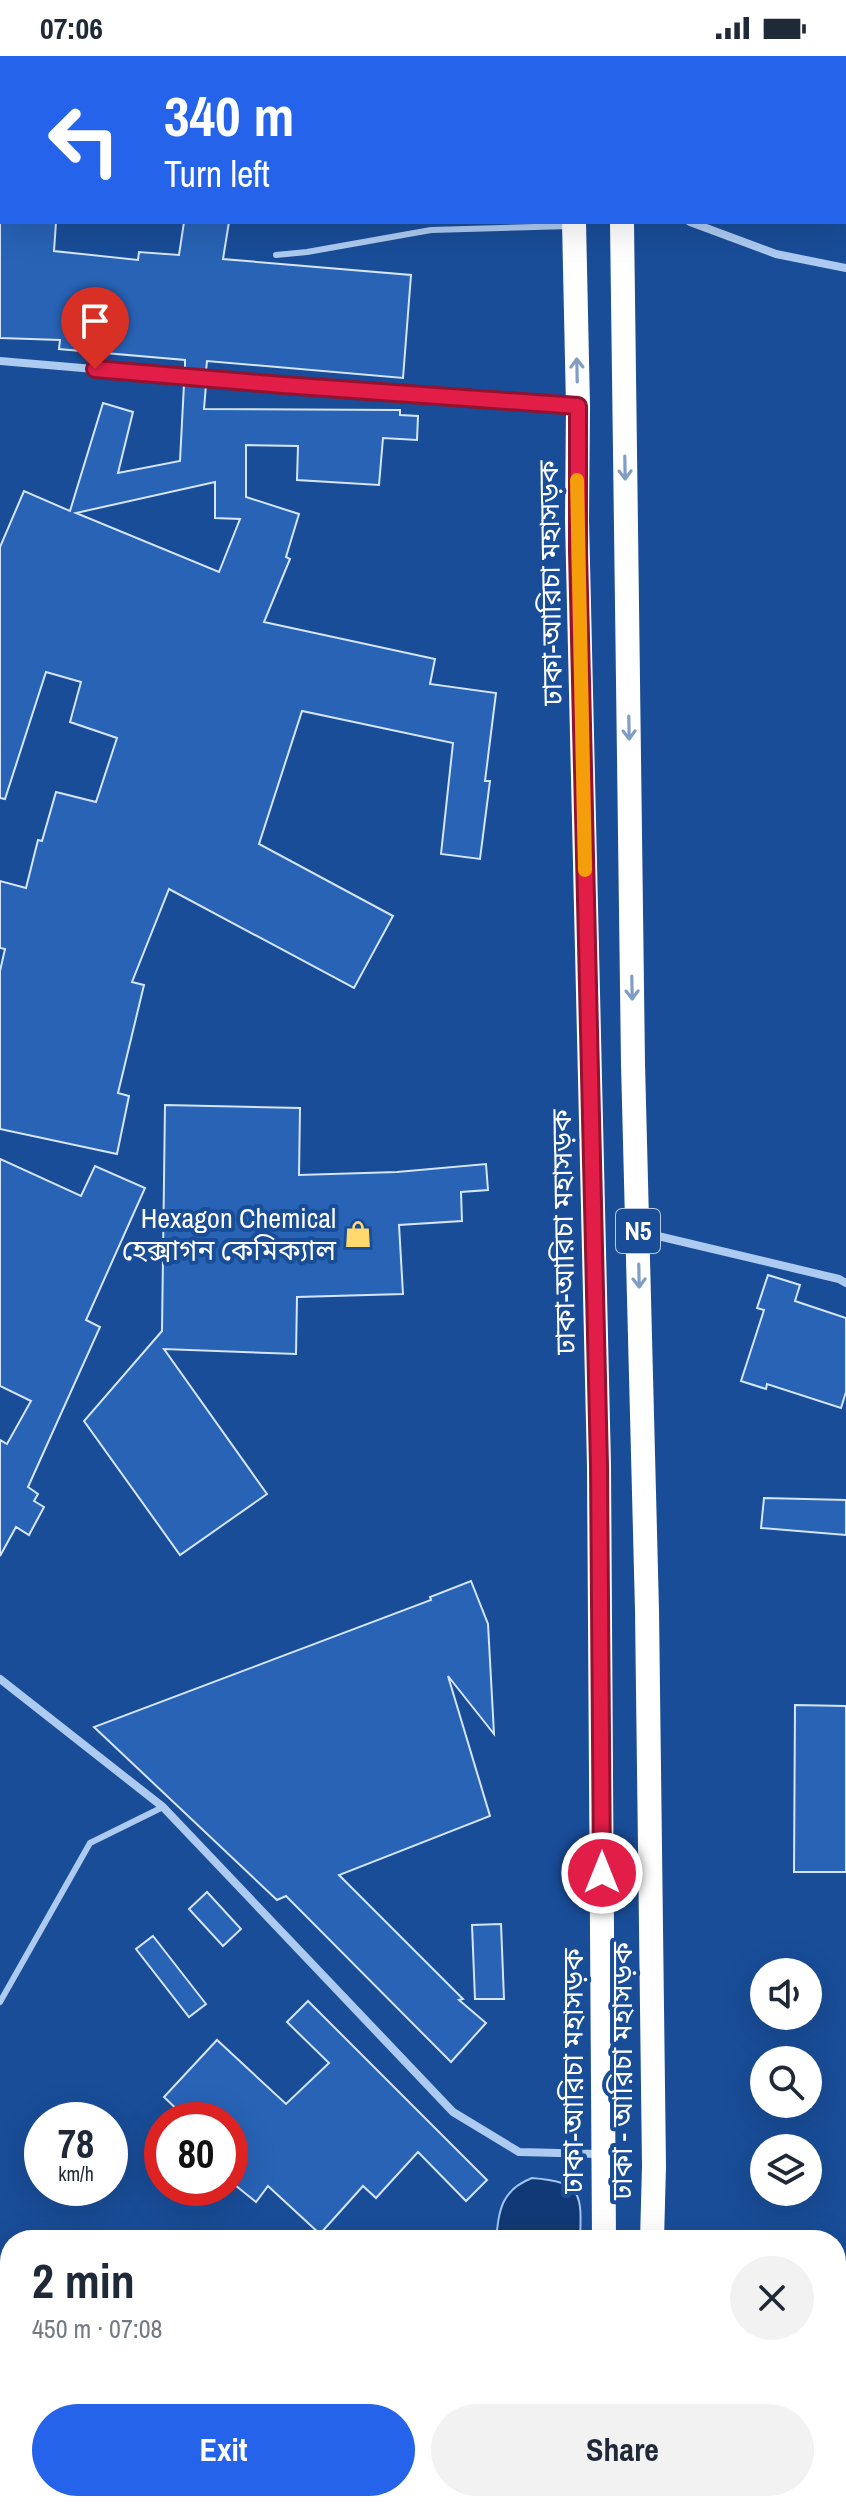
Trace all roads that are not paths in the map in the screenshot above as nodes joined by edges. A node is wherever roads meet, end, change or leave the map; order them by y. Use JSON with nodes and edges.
{"nodes":[{"id":1,"x":574,"y":224,"type":"edge"},
{"id":2,"x":622,"y":224,"type":"edge"},
{"id":3,"x":695,"y":224,"type":"edge"},
{"id":4,"x":276,"y":255,"type":"dead end"},
{"id":5,"x":846,"y":268,"type":"edge"},
{"id":6,"x":0,"y":361,"type":"edge"},
{"id":7,"x":578,"y":406,"type":"junction"},
{"id":8,"x":638,"y":1231,"type":"junction"},
{"id":9,"x":846,"y":1283,"type":"edge"},
{"id":10,"x":0,"y":1679,"type":"edge"},
{"id":11,"x":163,"y":1807,"type":"junction"},
{"id":12,"x":0,"y":2002,"type":"edge"},
{"id":13,"x":604,"y":2154,"type":"junction"},
{"id":14,"x":604,"y":2230,"type":"edge"},
{"id":15,"x":652,"y":2230,"type":"edge"}],
"edges":[{"from":1,"to":4,"type":"lane"},
{"from":7,"to":1,"type":"highway","name":"ঢাকা-আরিচা মহাসড়ক","number":"N5","one_way":true},
{"from":2,"to":8,"type":"highway","name":"ঢাকা - আরিচা মহাসড়ক","number":"N5","one_way":true},
{"from":3,"to":5,"type":"street"},
{"from":6,"to":7,"type":"street"},
{"from":7,"to":13,"type":"highway","name":"ঢাকা-আরিচা মহাসড়ক","number":"N5"},
{"from":8,"to":9,"type":"street"},
{"from":8,"to":15,"type":"highway","name":"ঢাকা - আরিচা মহাসড়ক","number":"N5","one_way":true},
{"from":10,"to":11,"type":"street"},
{"from":11,"to":12,"type":"lane"},
{"from":11,"to":13,"type":"street"},
{"from":13,"to":14,"type":"highway","name":"ঢাকা-আরিচা মহাসড়ক","number":"N5"}]}
